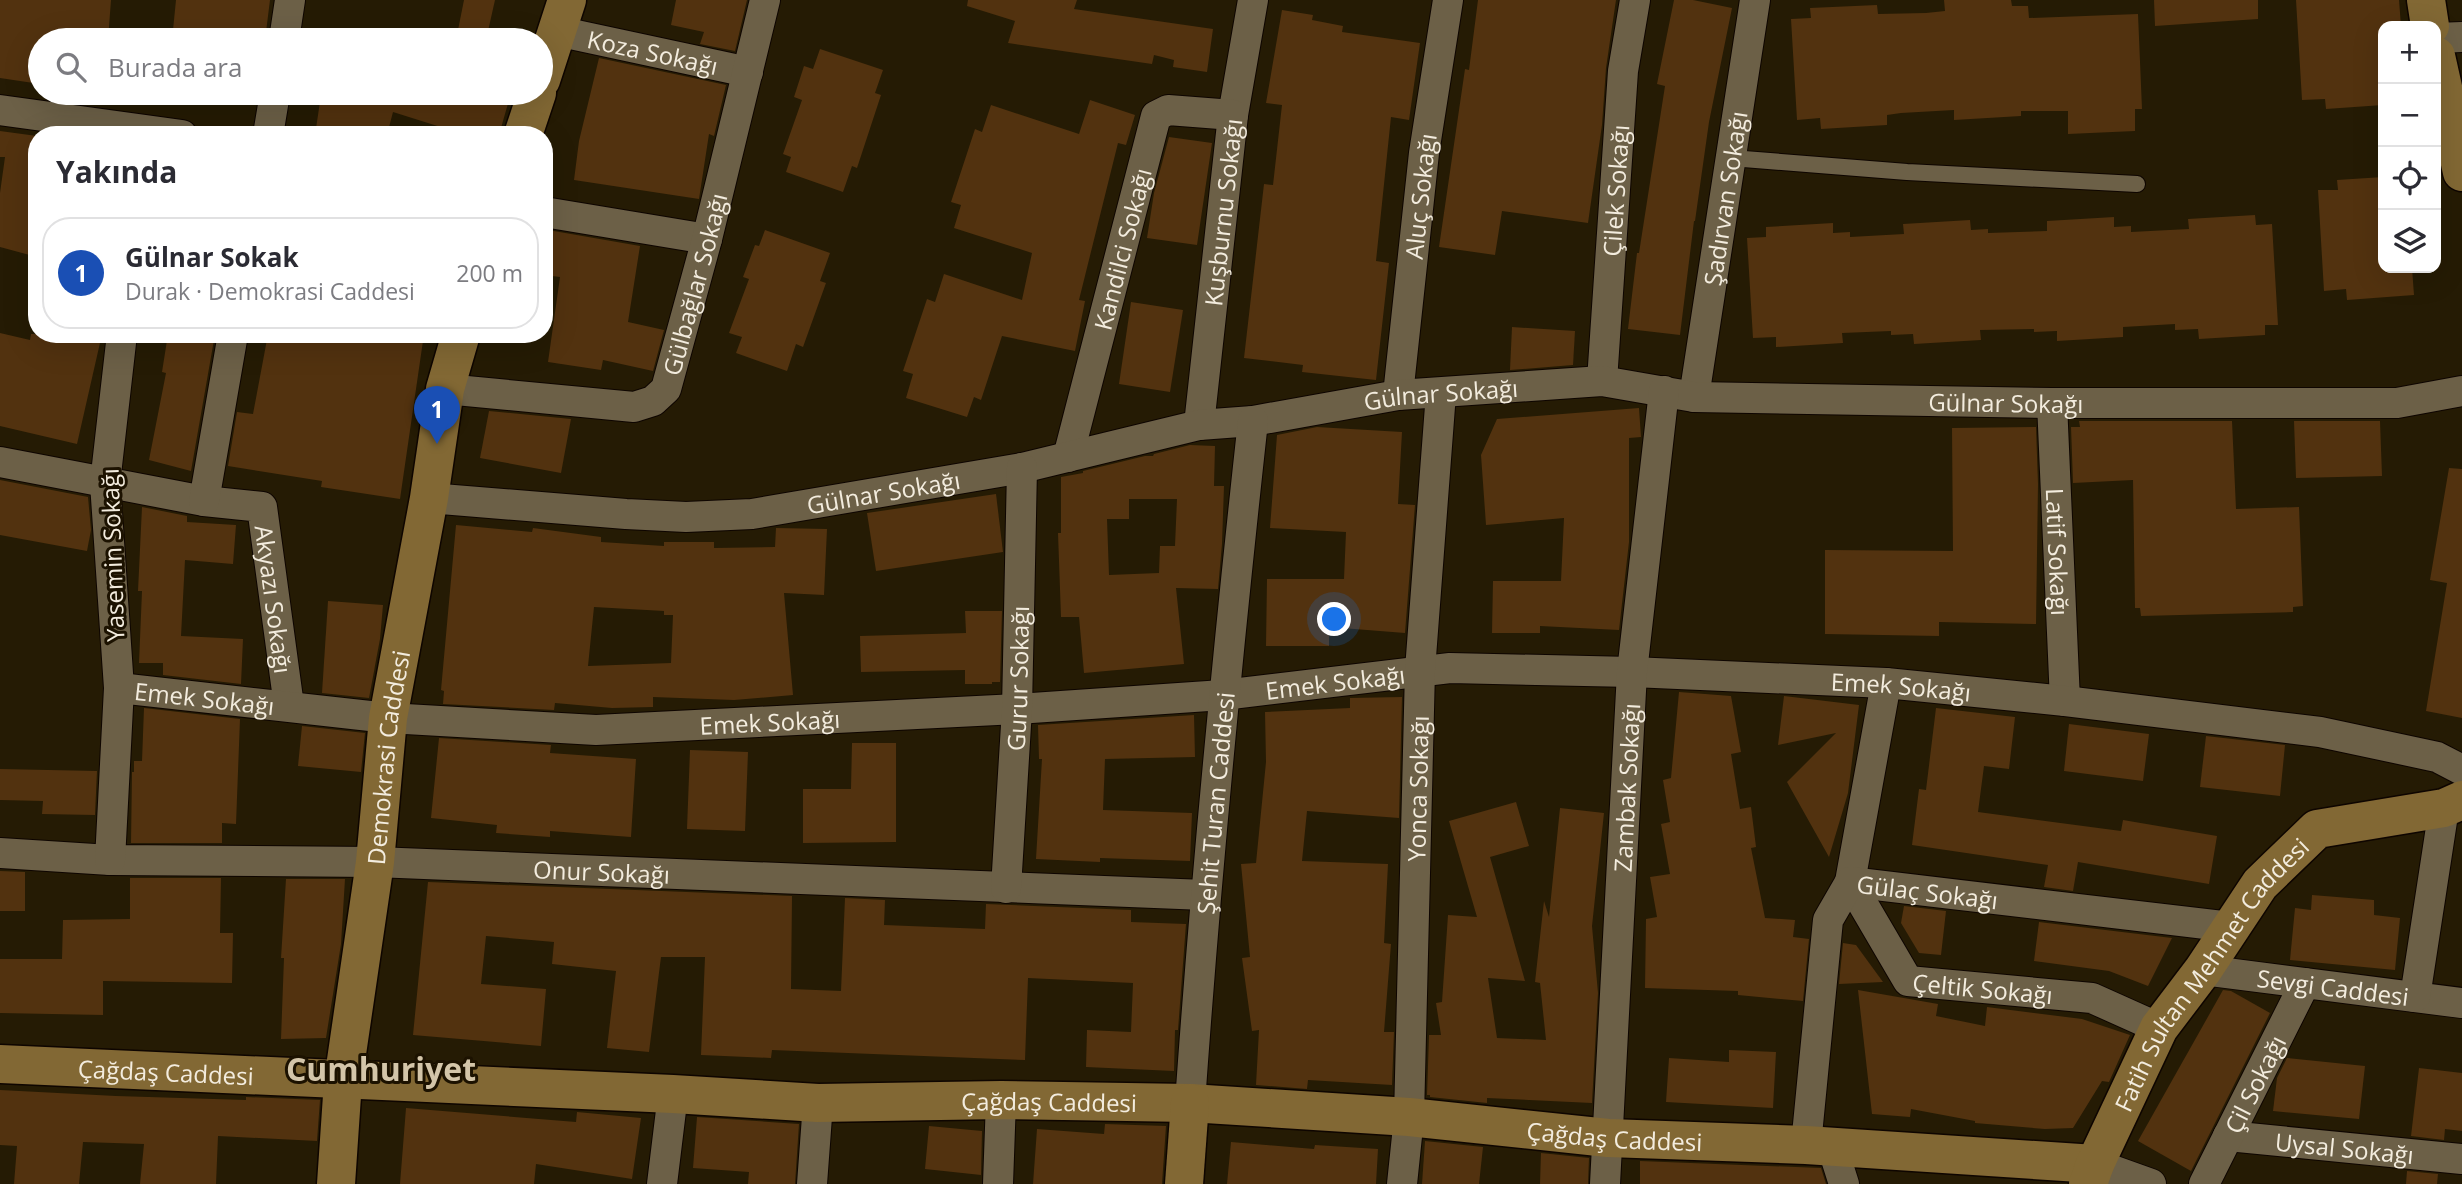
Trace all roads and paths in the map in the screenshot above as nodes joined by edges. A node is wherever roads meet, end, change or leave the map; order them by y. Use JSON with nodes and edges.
{"nodes":[{"id":1,"x":290,"y":0,"type":"edge"},
{"id":2,"x":765,"y":0,"type":"edge"},
{"id":3,"x":1253,"y":0,"type":"edge"},
{"id":4,"x":1448,"y":0,"type":"edge"},
{"id":5,"x":1635,"y":0,"type":"edge"},
{"id":6,"x":2426,"y":0,"type":"edge"},
{"id":7,"x":1760,"y":1,"type":"edge"},
{"id":8,"x":562,"y":16,"type":"edge"},
{"id":9,"x":2429,"y":21,"type":"edge"},
{"id":10,"x":286,"y":28,"type":"edge"},
{"id":11,"x":2462,"y":37,"type":"edge"},
{"id":12,"x":2441,"y":38,"type":"edge"},
{"id":13,"x":553,"y":43,"type":"edge"},
{"id":14,"x":748,"y":72,"type":"junction"},
{"id":15,"x":2441,"y":78,"type":"edge"},
{"id":16,"x":273,"y":105,"type":"edge"},
{"id":17,"x":533,"y":105,"type":"edge"},
{"id":18,"x":0,"y":110,"type":"edge"},
{"id":19,"x":1233,"y":115,"type":"junction"},
{"id":20,"x":105,"y":126,"type":"edge"},
{"id":21,"x":270,"y":126,"type":"edge"},
{"id":22,"x":526,"y":126,"type":"edge"},
{"id":23,"x":1731,"y":158,"type":"junction"},
{"id":24,"x":2462,"y":172,"type":"edge"},
{"id":25,"x":2137,"y":184,"type":"dead end"},
{"id":26,"x":553,"y":213,"type":"edge"},
{"id":27,"x":708,"y":239,"type":"junction"},
{"id":28,"x":121,"y":343,"type":"edge"},
{"id":29,"x":231,"y":343,"type":"edge"},
{"id":30,"x":458,"y":343,"type":"edge"},
{"id":31,"x":1602,"y":381,"type":"junction"},
{"id":32,"x":444,"y":388,"type":"junction"},
{"id":33,"x":1664,"y":391,"type":"junction"},
{"id":34,"x":2462,"y":391,"type":"edge"},
{"id":35,"x":1441,"y":393,"type":"junction"},
{"id":36,"x":1398,"y":396,"type":"junction"},
{"id":37,"x":1694,"y":397,"type":"junction"},
{"id":38,"x":2052,"y":403,"type":"junction"},
{"id":39,"x":1253,"y":421,"type":"junction"},
{"id":40,"x":1199,"y":425,"type":"junction"},
{"id":41,"x":1068,"y":457,"type":"junction"},
{"id":42,"x":0,"y":462,"type":"edge"},
{"id":43,"x":1022,"y":468,"type":"junction"},
{"id":44,"x":105,"y":483,"type":"junction"},
{"id":45,"x":429,"y":498,"type":"junction"},
{"id":46,"x":204,"y":501,"type":"junction"},
{"id":47,"x":1420,"y":670,"type":"junction"},
{"id":48,"x":1632,"y":673,"type":"junction"},
{"id":49,"x":1886,"y":683,"type":"junction"},
{"id":50,"x":119,"y":688,"type":"junction"},
{"id":51,"x":1223,"y":695,"type":"junction"},
{"id":52,"x":2065,"y":701,"type":"junction"},
{"id":53,"x":289,"y":706,"type":"junction"},
{"id":54,"x":1017,"y":709,"type":"junction"},
{"id":55,"x":387,"y":718,"type":"junction"},
{"id":56,"x":2462,"y":770,"type":"edge"},
{"id":57,"x":2453,"y":804,"type":"edge"},
{"id":58,"x":0,"y":852,"type":"edge"},
{"id":59,"x":110,"y":860,"type":"junction"},
{"id":60,"x":375,"y":862,"type":"junction"},
{"id":61,"x":1850,"y":882,"type":"junction"},
{"id":62,"x":1006,"y":888,"type":"junction"},
{"id":63,"x":1205,"y":895,"type":"junction"},
{"id":64,"x":2231,"y":927,"type":"junction"},
{"id":65,"x":2203,"y":970,"type":"junction"},
{"id":66,"x":2305,"y":983,"type":"junction"},
{"id":67,"x":2415,"y":997,"type":"junction"},
{"id":68,"x":2462,"y":1003,"type":"edge"},
{"id":69,"x":2159,"y":1028,"type":"junction"},
{"id":70,"x":0,"y":1064,"type":"edge"},
{"id":71,"x":343,"y":1081,"type":"junction"},
{"id":72,"x":673,"y":1094,"type":"junction"},
{"id":73,"x":1001,"y":1100,"type":"junction"},
{"id":74,"x":818,"y":1103,"type":"junction"},
{"id":75,"x":1190,"y":1103,"type":"junction"},
{"id":76,"x":1409,"y":1118,"type":"junction"},
{"id":77,"x":2228,"y":1136,"type":"junction"},
{"id":78,"x":1608,"y":1138,"type":"junction"},
{"id":79,"x":1819,"y":1145,"type":"junction"},
{"id":80,"x":2462,"y":1159,"type":"edge"},
{"id":81,"x":2092,"y":1174,"type":"edge"},
{"id":82,"x":337,"y":1184,"type":"edge"},
{"id":83,"x":662,"y":1184,"type":"edge"},
{"id":84,"x":812,"y":1184,"type":"edge"},
{"id":85,"x":998,"y":1184,"type":"edge"},
{"id":86,"x":1184,"y":1184,"type":"edge"},
{"id":87,"x":1402,"y":1184,"type":"edge"},
{"id":88,"x":1605,"y":1184,"type":"edge"},
{"id":89,"x":1844,"y":1184,"type":"edge"},
{"id":90,"x":2151,"y":1184,"type":"edge"},
{"id":91,"x":2204,"y":1184,"type":"edge"}],
"edges":[{"from":1,"to":10,"type":"street"},
{"from":2,"to":14,"type":"street","name":"Gülbağlar Sokağı"},
{"from":3,"to":19,"type":"street","name":"Kuşburnu Sokağı"},
{"from":4,"to":36,"type":"street","name":"Aluç Sokağı"},
{"from":5,"to":31,"type":"street","name":"Çilek Sokağı"},
{"from":6,"to":9,"type":"street"},
{"from":7,"to":23,"type":"street","name":"Şadırvan Sokağı"},
{"from":8,"to":13,"type":"street"},
{"from":8,"to":14,"type":"street","name":"Koza Sokağı"},
{"from":11,"to":12,"type":"street"},
{"from":14,"to":27,"type":"street","name":"Gülbağlar Sokağı"},
{"from":15,"to":24,"type":"street"},
{"from":16,"to":21,"type":"street"},
{"from":17,"to":22,"type":"street"},
{"from":18,"to":20,"type":"street"},
{"from":19,"to":40,"type":"street","name":"Kuşburnu Sokağı"},
{"from":19,"to":41,"type":"street","name":"Kandilci Sokağı"},
{"from":23,"to":25,"type":"lane"},
{"from":23,"to":37,"type":"street","name":"Şadırvan Sokağı"},
{"from":26,"to":27,"type":"street"},
{"from":27,"to":32,"type":"street","name":"Gülbağlar Sokağı"},
{"from":28,"to":44,"type":"street","name":"Yasemin Sokağı"},
{"from":29,"to":46,"type":"street"},
{"from":30,"to":32,"type":"street","name":"Demokrasi Caddesi"},
{"from":31,"to":33,"type":"street","name":"Gülnar Sokağı"},
{"from":31,"to":35,"type":"street","name":"Gülnar Sokağı"},
{"from":32,"to":45,"type":"street","name":"Demokrasi Caddesi"},
{"from":33,"to":37,"type":"street","name":"Gülnar Sokağı"},
{"from":33,"to":48,"type":"street","name":"Zambak Sokağı"},
{"from":34,"to":38,"type":"street","name":"Gülnar Sokağı"},
{"from":35,"to":36,"type":"street","name":"Gülnar Sokağı"},
{"from":35,"to":47,"type":"street","name":"Yonca Sokağı"},
{"from":36,"to":39,"type":"street","name":"Gülnar Sokağı"},
{"from":37,"to":38,"type":"street","name":"Gülnar Sokağı"},
{"from":38,"to":52,"type":"street","name":"Latif Sokağı"},
{"from":39,"to":40,"type":"street","name":"Gülnar Sokağı"},
{"from":39,"to":51,"type":"street","name":"Şehit Turan Caddesi"},
{"from":40,"to":41,"type":"street","name":"Gülnar Sokağı"},
{"from":41,"to":43,"type":"street","name":"Gülnar Sokağı"},
{"from":42,"to":44,"type":"street","name":"Akyazı Sokağı"},
{"from":43,"to":45,"type":"street","name":"Gülnar Sokağı"},
{"from":43,"to":54,"type":"street","name":"Gurur Sokağı"},
{"from":44,"to":46,"type":"street","name":"Akyazı Sokağı"},
{"from":44,"to":50,"type":"street","name":"Yasemin Sokağı"},
{"from":45,"to":55,"type":"street","name":"Demokrasi Caddesi"},
{"from":46,"to":53,"type":"street","name":"Akyazı Sokağı"},
{"from":47,"to":48,"type":"street","name":"Emek Sokağı"},
{"from":47,"to":51,"type":"street","name":"Emek Sokağı"},
{"from":47,"to":76,"type":"street","name":"Yonca Sokağı"},
{"from":48,"to":49,"type":"street","name":"Emek Sokağı"},
{"from":48,"to":78,"type":"street","name":"Zambak Sokağı"},
{"from":49,"to":52,"type":"street","name":"Emek Sokağı"},
{"from":49,"to":61,"type":"street"},
{"from":50,"to":53,"type":"street","name":"Emek Sokağı"},
{"from":50,"to":59,"type":"street","name":"Yasemin Sokağı"},
{"from":51,"to":54,"type":"street","name":"Emek Sokağı"},
{"from":51,"to":63,"type":"street","name":"Şehit Turan Caddesi"},
{"from":52,"to":56,"type":"street","name":"Emek Sokağı"},
{"from":53,"to":55,"type":"street","name":"Emek Sokağı"},
{"from":54,"to":55,"type":"street","name":"Emek Sokağı"},
{"from":54,"to":62,"type":"street","name":"Gurur Sokağı"},
{"from":55,"to":60,"type":"street","name":"Demokrasi Caddesi"},
{"from":57,"to":64,"type":"street","name":"Fatih Sultan Mehmet Caddesi"},
{"from":57,"to":67,"type":"street"},
{"from":58,"to":59,"type":"street","name":"Onur Sokağı"},
{"from":59,"to":60,"type":"street","name":"Onur Sokağı"},
{"from":60,"to":62,"type":"street","name":"Onur Sokağı"},
{"from":60,"to":71,"type":"street","name":"Demokrasi Caddesi"},
{"from":61,"to":64,"type":"street","name":"Gülaç Sokağı"},
{"from":61,"to":69,"type":"street","name":"Çeltik Sokağı"},
{"from":61,"to":79,"type":"street","name":"Gülaç Sokağı"},
{"from":62,"to":63,"type":"street","name":"Onur Sokağı"},
{"from":63,"to":75,"type":"street","name":"Şehit Turan Caddesi"},
{"from":64,"to":65,"type":"street","name":"Fatih Sultan Mehmet Caddesi"},
{"from":65,"to":66,"type":"street","name":"Sevgi Caddesi"},
{"from":65,"to":69,"type":"street","name":"Fatih Sultan Mehmet Caddesi"},
{"from":66,"to":67,"type":"street","name":"Sevgi Caddesi"},
{"from":66,"to":77,"type":"street","name":"Çil Sokağı"},
{"from":67,"to":68,"type":"street","name":"Sevgi Caddesi"},
{"from":69,"to":81,"type":"street","name":"Fatih Sultan Mehmet Caddesi"},
{"from":70,"to":71,"type":"street","name":"Çağdaş Caddesi"},
{"from":71,"to":72,"type":"street","name":"Çağdaş Caddesi"},
{"from":71,"to":82,"type":"street","name":"Demokrasi Caddesi"},
{"from":72,"to":74,"type":"street","name":"Çağdaş Caddesi"},
{"from":72,"to":83,"type":"street"},
{"from":73,"to":74,"type":"street","name":"Çağdaş Caddesi"},
{"from":73,"to":75,"type":"street","name":"Çağdaş Caddesi"},
{"from":73,"to":85,"type":"street"},
{"from":74,"to":84,"type":"street"},
{"from":75,"to":76,"type":"street","name":"Çağdaş Caddesi"},
{"from":75,"to":86,"type":"street","name":"Şehit Turan Caddesi"},
{"from":76,"to":78,"type":"street","name":"Çağdaş Caddesi"},
{"from":76,"to":87,"type":"street","name":"Yonca Sokağı"},
{"from":77,"to":80,"type":"street","name":"Uysal Sokağı"},
{"from":77,"to":91,"type":"street","name":"Çil Sokağı"},
{"from":78,"to":79,"type":"street","name":"Çağdaş Caddesi"},
{"from":78,"to":88,"type":"street","name":"Zambak Sokağı"},
{"from":79,"to":81,"type":"street","name":"Çağdaş Caddesi"},
{"from":79,"to":89,"type":"street"},
{"from":81,"to":90,"type":"street"}]}
